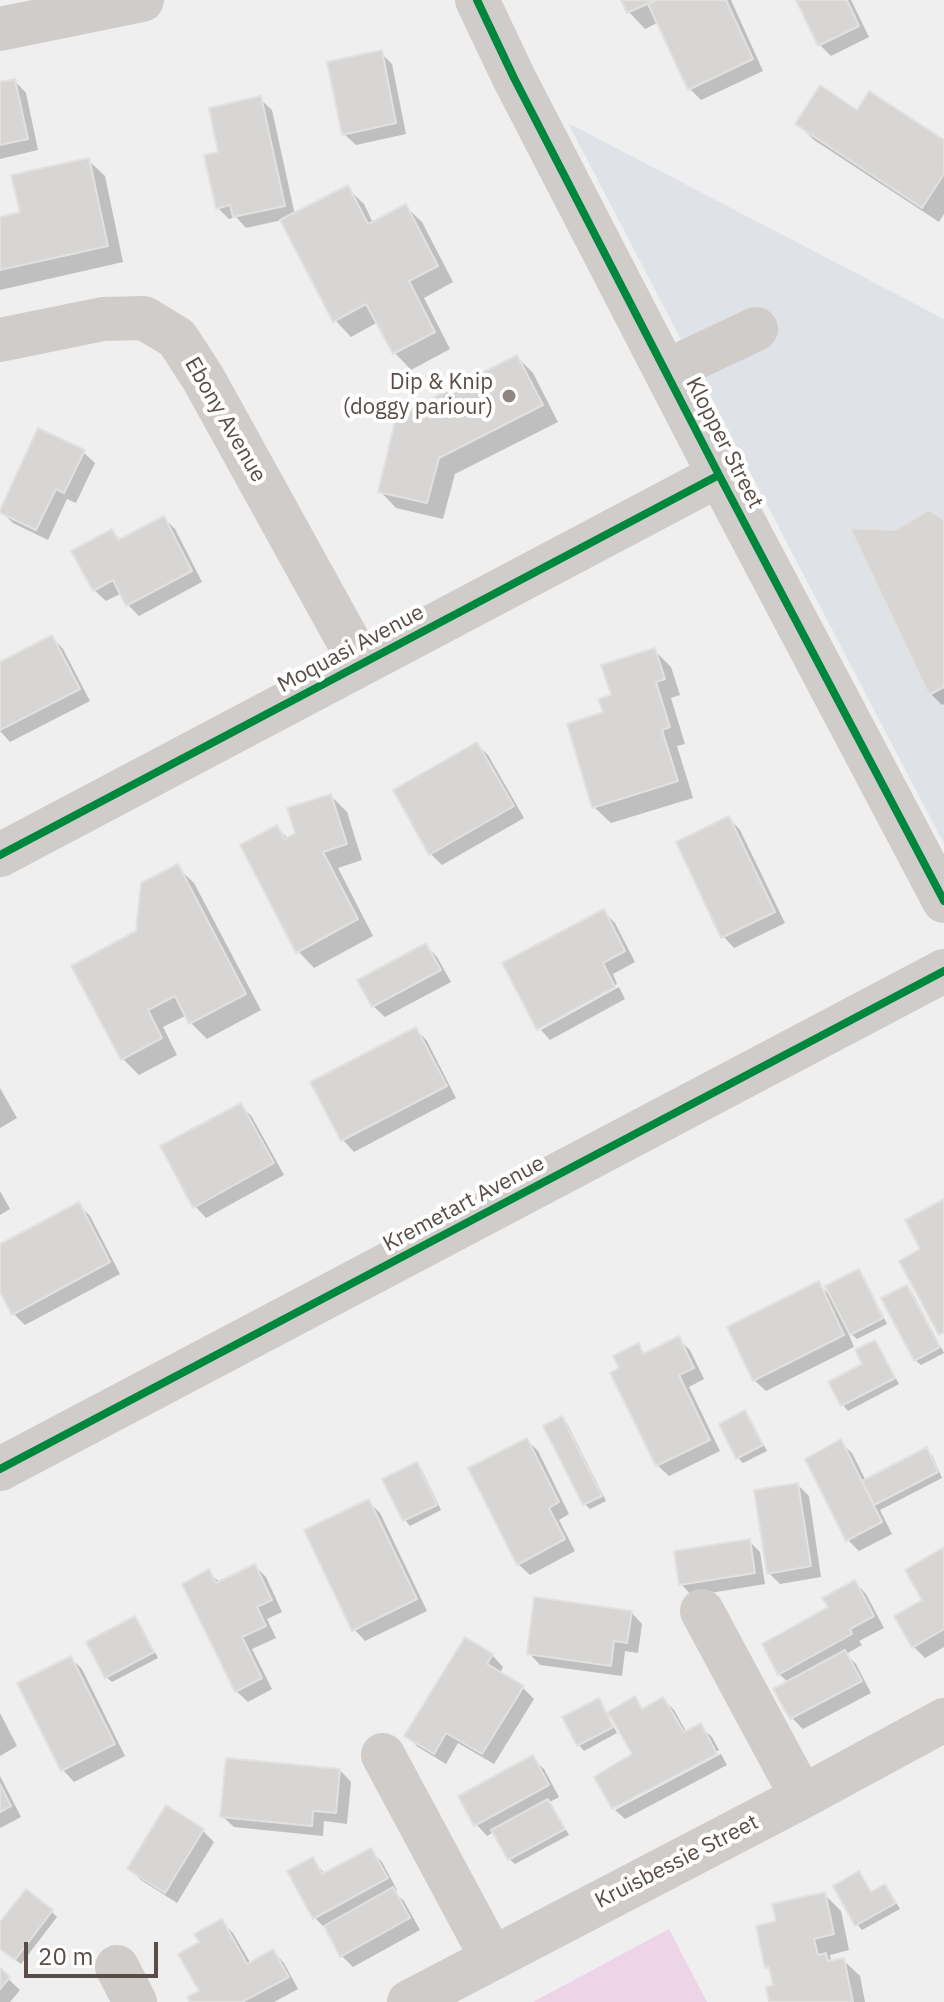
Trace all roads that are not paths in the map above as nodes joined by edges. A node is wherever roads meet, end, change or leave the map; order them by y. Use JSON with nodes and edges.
{"nodes":[{"id":1,"x":142,"y":0,"type":"edge"},
{"id":2,"x":477,"y":0,"type":"edge"},
{"id":3,"x":0,"y":29,"type":"edge"},
{"id":4,"x":756,"y":329,"type":"dead end"},
{"id":5,"x":0,"y":340,"type":"edge"},
{"id":6,"x":667,"y":371,"type":"junction"},
{"id":7,"x":719,"y":475,"type":"junction"},
{"id":8,"x":361,"y":664,"type":"junction"},
{"id":9,"x":0,"y":855,"type":"edge"},
{"id":10,"x":944,"y":901,"type":"edge"},
{"id":11,"x":944,"y":971,"type":"edge"},
{"id":12,"x":0,"y":1469,"type":"edge"},
{"id":13,"x":702,"y":1611,"type":"dead end"},
{"id":14,"x":944,"y":1720,"type":"edge"},
{"id":15,"x":383,"y":1755,"type":"dead end"},
{"id":16,"x":802,"y":1797,"type":"junction"},
{"id":17,"x":492,"y":1958,"type":"junction"},
{"id":18,"x":409,"y":2002,"type":"edge"}],
"edges":[{"from":1,"to":3,"type":"street"},
{"from":2,"to":6,"type":"street","name":"Klopper Street"},
{"from":4,"to":6,"type":"street"},
{"from":5,"to":8,"type":"street","name":"Ebony Avenue"},
{"from":6,"to":7,"type":"street","name":"Klopper Street"},
{"from":7,"to":8,"type":"street","name":"Moquasi Avenue"},
{"from":7,"to":10,"type":"street","name":"Klopper Street"},
{"from":8,"to":9,"type":"street","name":"Moquasi Avenue"},
{"from":11,"to":12,"type":"street","name":"Kremetart Avenue"},
{"from":13,"to":16,"type":"street"},
{"from":14,"to":16,"type":"street","name":"Kruisbessie Street"},
{"from":15,"to":17,"type":"street"},
{"from":16,"to":17,"type":"street","name":"Kruisbessie Street"},
{"from":17,"to":18,"type":"street","name":"Kruisbessie Street"}]}
